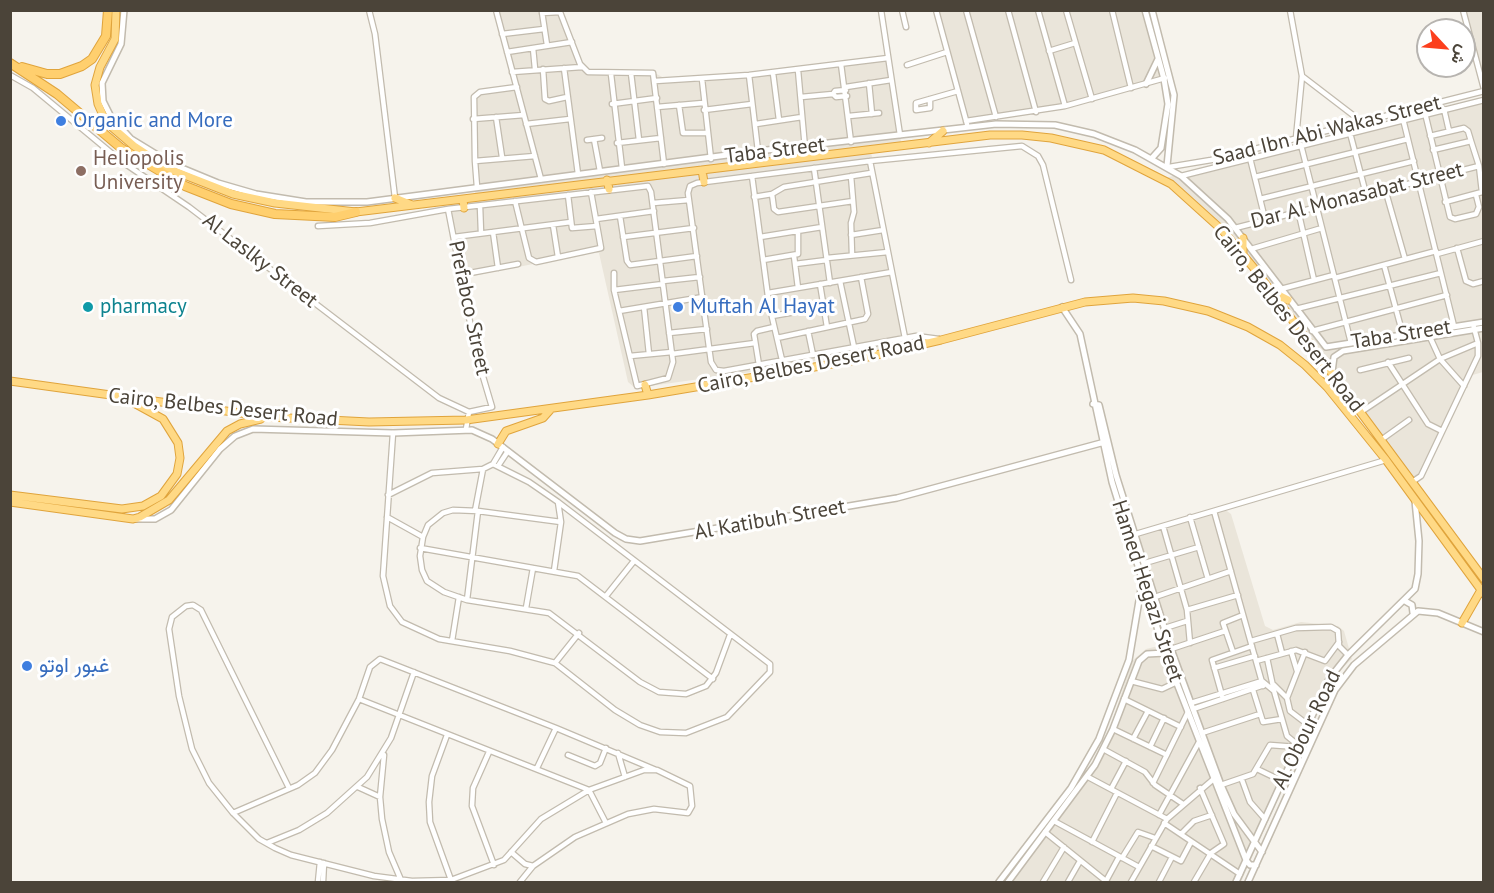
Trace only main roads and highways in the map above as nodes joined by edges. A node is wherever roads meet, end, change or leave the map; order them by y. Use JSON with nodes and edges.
{"nodes":[{"id":1,"x":108,"y":10,"type":"edge"},
{"id":2,"x":116,"y":10,"type":"edge"},
{"id":3,"x":11,"y":63,"type":"edge"},
{"id":4,"x":943,"y":131,"type":"road end"},
{"id":5,"x":928,"y":143,"type":"junction"},
{"id":6,"x":702,"y":170,"type":"junction"},
{"id":7,"x":607,"y":180,"type":"junction"},
{"id":8,"x":704,"y":182,"type":"road end"},
{"id":9,"x":609,"y":189,"type":"road end"},
{"id":10,"x":395,"y":198,"type":"road end"},
{"id":11,"x":463,"y":199,"type":"junction"},
{"id":12,"x":412,"y":205,"type":"junction"},
{"id":13,"x":464,"y":208,"type":"road end"},
{"id":14,"x":356,"y":212,"type":"junction"},
{"id":15,"x":1243,"y":238,"type":"road end"},
{"id":16,"x":1243,"y":255,"type":"junction"},
{"id":17,"x":1270,"y":291,"type":"junction"},
{"id":18,"x":1288,"y":300,"type":"road end"},
{"id":19,"x":10,"y":381,"type":"edge"},
{"id":20,"x":645,"y":385,"type":"road end"},
{"id":21,"x":113,"y":396,"type":"junction"},
{"id":22,"x":648,"y":396,"type":"junction"},
{"id":23,"x":551,"y":409,"type":"junction"},
{"id":24,"x":269,"y":417,"type":"junction"},
{"id":25,"x":503,"y":447,"type":"road end"},
{"id":26,"x":10,"y":495,"type":"edge"},
{"id":27,"x":10,"y":502,"type":"edge"},
{"id":28,"x":1484,"y":579,"type":"edge"},
{"id":29,"x":1482,"y":592,"type":"edge"},
{"id":30,"x":1462,"y":623,"type":"road end"}],
"edges":[{"from":1,"to":3,"type":"highway"},
{"from":2,"to":14,"type":"highway","name":"Cairo, Belbes Desert Road"},
{"from":3,"to":14,"type":"highway"},
{"from":4,"to":5,"type":"highway"},
{"from":5,"to":6,"type":"highway","name":"Cairo, Belbes Desert Road"},
{"from":5,"to":16,"type":"highway","name":"Cairo, Belbes Desert Road"},
{"from":6,"to":7,"type":"highway","name":"Cairo, Belbes Desert Road"},
{"from":6,"to":8,"type":"highway"},
{"from":7,"to":9,"type":"highway"},
{"from":7,"to":11,"type":"highway","name":"Cairo, Belbes Desert Road"},
{"from":10,"to":12,"type":"highway"},
{"from":11,"to":12,"type":"highway","name":"Cairo, Belbes Desert Road"},
{"from":11,"to":13,"type":"highway"},
{"from":12,"to":14,"type":"highway","name":"Cairo, Belbes Desert Road"},
{"from":15,"to":16,"type":"highway"},
{"from":16,"to":17,"type":"highway","name":"Cairo, Belbes Desert Road"},
{"from":17,"to":18,"type":"highway"},
{"from":17,"to":28,"type":"highway","name":"Cairo, Belbes Desert Road"},
{"from":19,"to":21,"type":"highway","name":"Cairo, Belbes Desert Road"},
{"from":20,"to":22,"type":"highway"},
{"from":21,"to":24,"type":"highway","name":"Cairo, Belbes Desert Road"},
{"from":21,"to":26,"type":"highway"},
{"from":22,"to":23,"type":"highway","name":"Cairo, Belbes Desert Road"},
{"from":22,"to":29,"type":"highway","name":"Cairo, Belbes Desert Road"},
{"from":23,"to":24,"type":"highway","name":"Cairo, Belbes Desert Road"},
{"from":23,"to":25,"type":"highway"},
{"from":24,"to":27,"type":"highway"},
{"from":29,"to":30,"type":"highway"}]}
